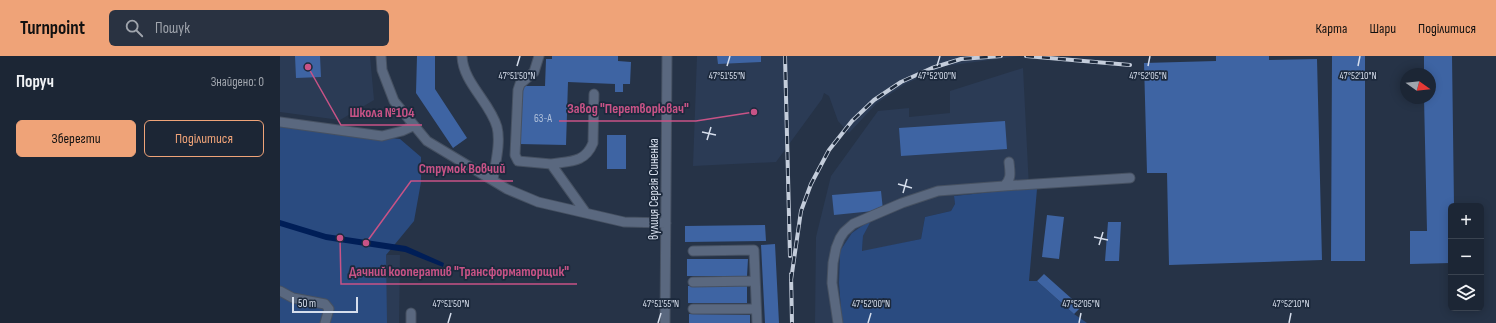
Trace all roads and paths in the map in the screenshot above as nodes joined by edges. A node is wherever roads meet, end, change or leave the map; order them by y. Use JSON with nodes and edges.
{"nodes":[{"id":1,"x":381,"y":56,"type":"edge"},
{"id":2,"x":462,"y":56,"type":"edge"},
{"id":3,"x":539,"y":56,"type":"edge"},
{"id":4,"x":667,"y":56,"type":"edge"},
{"id":5,"x":594,"y":94,"type":"dead end"},
{"id":6,"x":280,"y":122,"type":"edge"},
{"id":7,"x":413,"y":126,"type":"junction"},
{"id":8,"x":1009,"y":162,"type":"dead end"},
{"id":9,"x":551,"y":164,"type":"junction"},
{"id":10,"x":1130,"y":178,"type":"dead end"},
{"id":11,"x":493,"y":180,"type":"junction"},
{"id":12,"x":1004,"y":186,"type":"junction"},
{"id":13,"x":586,"y":213,"type":"junction"},
{"id":14,"x":666,"y":223,"type":"junction"},
{"id":15,"x":693,"y":251,"type":"dead end"},
{"id":16,"x":756,"y":281,"type":"junction"},
{"id":17,"x":693,"y":282,"type":"dead end"},
{"id":18,"x":280,"y":291,"type":"edge"},
{"id":19,"x":694,"y":309,"type":"dead end"},
{"id":20,"x":756,"y":309,"type":"junction"},
{"id":21,"x":412,"y":313,"type":"dead end"},
{"id":22,"x":325,"y":323,"type":"edge"},
{"id":23,"x":411,"y":323,"type":"edge"},
{"id":24,"x":665,"y":323,"type":"edge"},
{"id":25,"x":757,"y":323,"type":"edge"},
{"id":26,"x":838,"y":323,"type":"edge"}],
"edges":[{"from":1,"to":7,"type":"street"},
{"from":2,"to":11,"type":"street"},
{"from":3,"to":9,"type":"street"},
{"from":4,"to":14,"type":"street","name":"вулиця Сергія Синенка"},
{"from":5,"to":9,"type":"street"},
{"from":6,"to":7,"type":"street"},
{"from":7,"to":11,"type":"street"},
{"from":8,"to":12,"type":"street"},
{"from":9,"to":13,"type":"street"},
{"from":10,"to":12,"type":"street"},
{"from":11,"to":13,"type":"street"},
{"from":12,"to":26,"type":"street"},
{"from":13,"to":14,"type":"street"},
{"from":14,"to":24,"type":"street","name":"вулиця Сергія Синенка"},
{"from":15,"to":16,"type":"street"},
{"from":16,"to":17,"type":"street"},
{"from":16,"to":20,"type":"street"},
{"from":18,"to":22,"type":"street"},
{"from":19,"to":20,"type":"street"},
{"from":20,"to":25,"type":"street"},
{"from":21,"to":23,"type":"street"}]}
